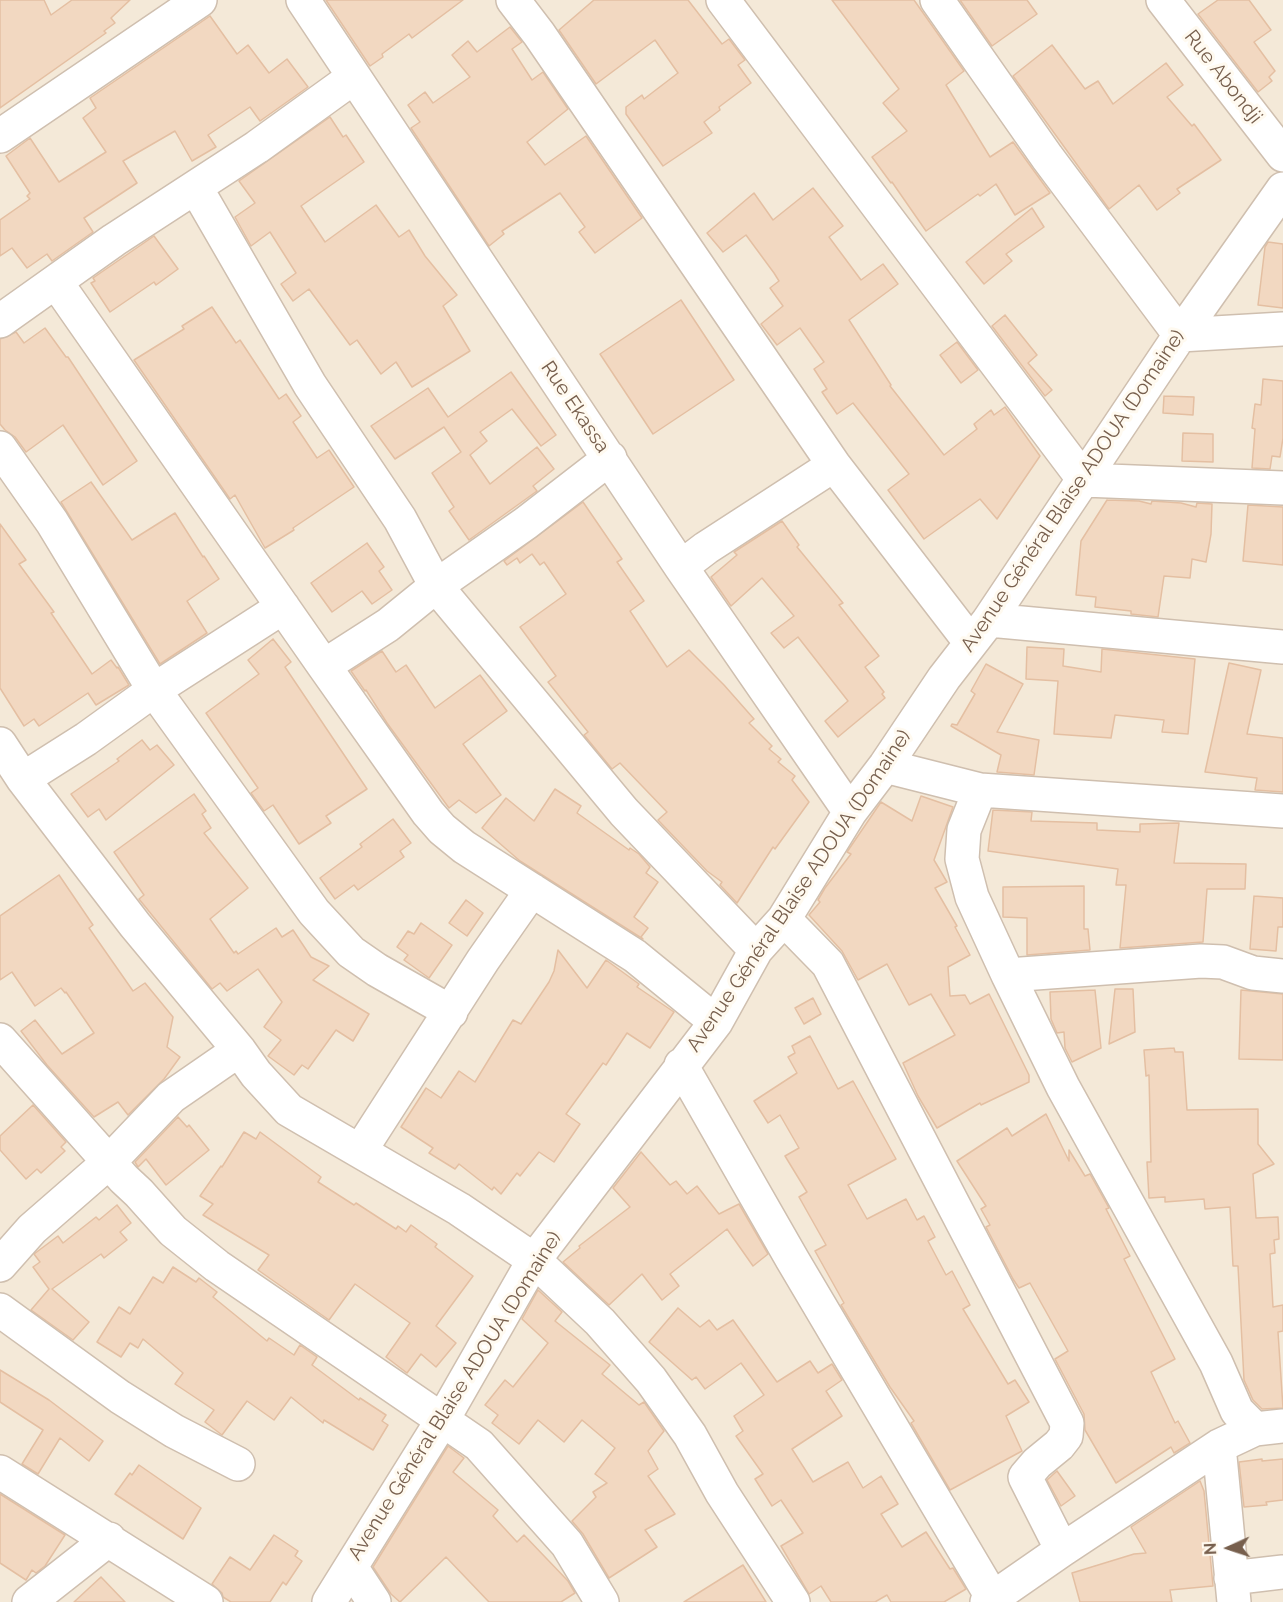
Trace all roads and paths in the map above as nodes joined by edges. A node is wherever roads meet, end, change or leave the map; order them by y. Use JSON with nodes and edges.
{"nodes":[{"id":1,"x":200,"y":0,"type":"edge"},
{"id":2,"x":303,"y":0,"type":"edge"},
{"id":3,"x":513,"y":0,"type":"edge"},
{"id":4,"x":723,"y":0,"type":"edge"},
{"id":5,"x":937,"y":0,"type":"edge"},
{"id":6,"x":1163,"y":0,"type":"edge"},
{"id":7,"x":354,"y":76,"type":"junction"},
{"id":8,"x":0,"y":136,"type":"edge"},
{"id":9,"x":1283,"y":154,"type":"edge"},
{"id":10,"x":196,"y":188,"type":"junction"},
{"id":11,"x":1283,"y":189,"type":"edge"},
{"id":12,"x":56,"y":282,"type":"junction"},
{"id":13,"x":0,"y":321,"type":"edge"},
{"id":14,"x":1283,"y":329,"type":"edge"},
{"id":15,"x":1180,"y":335,"type":"junction"},
{"id":16,"x":0,"y":448,"type":"edge"},
{"id":17,"x":610,"y":458,"type":"junction"},
{"id":18,"x":834,"y":465,"type":"junction"},
{"id":19,"x":1084,"y":480,"type":"junction"},
{"id":20,"x":1283,"y":488,"type":"edge"},
{"id":21,"x":681,"y":567,"type":"junction"},
{"id":22,"x":436,"y":586,"type":"junction"},
{"id":23,"x":283,"y":607,"type":"junction"},
{"id":24,"x":980,"y":631,"type":"junction"},
{"id":25,"x":1283,"y":647,"type":"edge"},
{"id":26,"x":324,"y":666,"type":"junction"},
{"id":27,"x":154,"y":690,"type":"junction"},
{"id":28,"x":0,"y":744,"type":"edge"},
{"id":29,"x":885,"y":766,"type":"junction"},
{"id":30,"x":23,"y":778,"type":"junction"},
{"id":31,"x":980,"y":790,"type":"junction"},
{"id":32,"x":1283,"y":811,"type":"edge"},
{"id":33,"x":850,"y":812,"type":"junction"},
{"id":34,"x":532,"y":890,"type":"junction"},
{"id":35,"x":784,"y":919,"type":"junction"},
{"id":36,"x":756,"y":950,"type":"junction"},
{"id":37,"x":1008,"y":975,"type":"junction"},
{"id":38,"x":1283,"y":976,"type":"edge"},
{"id":39,"x":451,"y":1012,"type":"junction"},
{"id":40,"x":716,"y":1022,"type":"junction"},
{"id":41,"x":0,"y":1040,"type":"edge"},
{"id":42,"x":239,"y":1050,"type":"junction"},
{"id":43,"x":681,"y":1065,"type":"junction"},
{"id":44,"x":360,"y":1151,"type":"junction"},
{"id":45,"x":109,"y":1162,"type":"junction"},
{"id":46,"x":534,"y":1260,"type":"junction"},
{"id":47,"x":0,"y":1265,"type":"edge"},
{"id":48,"x":0,"y":1310,"type":"edge"},
{"id":49,"x":443,"y":1419,"type":"junction"},
{"id":50,"x":1269,"y":1428,"type":"edge"},
{"id":51,"x":1219,"y":1446,"type":"junction"},
{"id":52,"x":238,"y":1464,"type":"dead end"},
{"id":53,"x":0,"y":1472,"type":"edge"},
{"id":54,"x":109,"y":1539,"type":"junction"},
{"id":55,"x":1062,"y":1550,"type":"junction"},
{"id":56,"x":351,"y":1567,"type":"junction"},
{"id":57,"x":1283,"y":1572,"type":"edge"},
{"id":58,"x":1232,"y":1590,"type":"edge"},
{"id":59,"x":992,"y":1601,"type":"edge"},
{"id":60,"x":29,"y":1602,"type":"edge"},
{"id":61,"x":206,"y":1602,"type":"edge"},
{"id":62,"x":328,"y":1602,"type":"edge"},
{"id":63,"x":374,"y":1602,"type":"edge"},
{"id":64,"x":602,"y":1602,"type":"edge"},
{"id":65,"x":793,"y":1602,"type":"edge"}],
"edges":[{"from":1,"to":8,"type":"street"},
{"from":2,"to":7,"type":"street","name":"Rue Ekassa"},
{"from":3,"to":18,"type":"street"},
{"from":4,"to":19,"type":"street"},
{"from":5,"to":15,"type":"street"},
{"from":6,"to":9,"type":"street","name":"Rue Abondji"},
{"from":7,"to":10,"type":"street"},
{"from":7,"to":17,"type":"street","name":"Rue Ekassa"},
{"from":10,"to":12,"type":"street"},
{"from":10,"to":22,"type":"street"},
{"from":11,"to":15,"type":"street","name":"Avenue Général Blaise ADOUA (Domaine)"},
{"from":12,"to":13,"type":"street"},
{"from":12,"to":23,"type":"street"},
{"from":14,"to":15,"type":"street"},
{"from":15,"to":19,"type":"street","name":"Avenue Général Blaise ADOUA (Domaine)"},
{"from":16,"to":27,"type":"street"},
{"from":17,"to":21,"type":"street","name":"Rue Ekassa"},
{"from":17,"to":22,"type":"street"},
{"from":18,"to":21,"type":"street"},
{"from":18,"to":24,"type":"street"},
{"from":19,"to":20,"type":"street"},
{"from":19,"to":24,"type":"street","name":"Avenue Général Blaise ADOUA (Domaine)"},
{"from":21,"to":33,"type":"street","name":"Rue Ekassa"},
{"from":22,"to":26,"type":"street"},
{"from":22,"to":36,"type":"street"},
{"from":23,"to":26,"type":"street"},
{"from":23,"to":27,"type":"street"},
{"from":24,"to":25,"type":"street"},
{"from":24,"to":29,"type":"street","name":"Avenue Général Blaise ADOUA (Domaine)"},
{"from":26,"to":34,"type":"street"},
{"from":27,"to":30,"type":"street"},
{"from":27,"to":39,"type":"street"},
{"from":28,"to":30,"type":"street"},
{"from":29,"to":31,"type":"street"},
{"from":29,"to":33,"type":"street","name":"Avenue Général Blaise ADOUA (Domaine)"},
{"from":30,"to":42,"type":"street"},
{"from":31,"to":32,"type":"street"},
{"from":31,"to":37,"type":"street"},
{"from":33,"to":35,"type":"street","name":"Avenue Général Blaise ADOUA (Domaine)"},
{"from":34,"to":39,"type":"street"},
{"from":34,"to":40,"type":"street"},
{"from":35,"to":36,"type":"street","name":"Avenue Général Blaise ADOUA (Domaine)"},
{"from":35,"to":55,"type":"street"},
{"from":36,"to":40,"type":"street","name":"Avenue Général Blaise ADOUA (Domaine)"},
{"from":37,"to":38,"type":"street"},
{"from":37,"to":50,"type":"street"},
{"from":39,"to":44,"type":"street"},
{"from":40,"to":43,"type":"street","name":"Avenue Général Blaise ADOUA (Domaine)"},
{"from":41,"to":45,"type":"street"},
{"from":42,"to":44,"type":"street"},
{"from":42,"to":45,"type":"street"},
{"from":43,"to":46,"type":"street","name":"Avenue Général Blaise ADOUA (Domaine)"},
{"from":43,"to":59,"type":"street"},
{"from":44,"to":46,"type":"street"},
{"from":45,"to":47,"type":"street"},
{"from":45,"to":49,"type":"street"},
{"from":46,"to":49,"type":"street","name":"Avenue Général Blaise ADOUA (Domaine)"},
{"from":46,"to":65,"type":"street"},
{"from":48,"to":52,"type":"street"},
{"from":49,"to":56,"type":"street","name":"Avenue Général Blaise ADOUA (Domaine)"},
{"from":49,"to":64,"type":"street"},
{"from":50,"to":51,"type":"street"},
{"from":51,"to":55,"type":"street"},
{"from":51,"to":58,"type":"street"},
{"from":53,"to":54,"type":"street"},
{"from":54,"to":60,"type":"street"},
{"from":54,"to":61,"type":"street"},
{"from":55,"to":59,"type":"street"},
{"from":56,"to":62,"type":"street","name":"Avenue Général Blaise ADOUA (Domaine)"},
{"from":56,"to":63,"type":"street"},
{"from":57,"to":58,"type":"street"}]}
